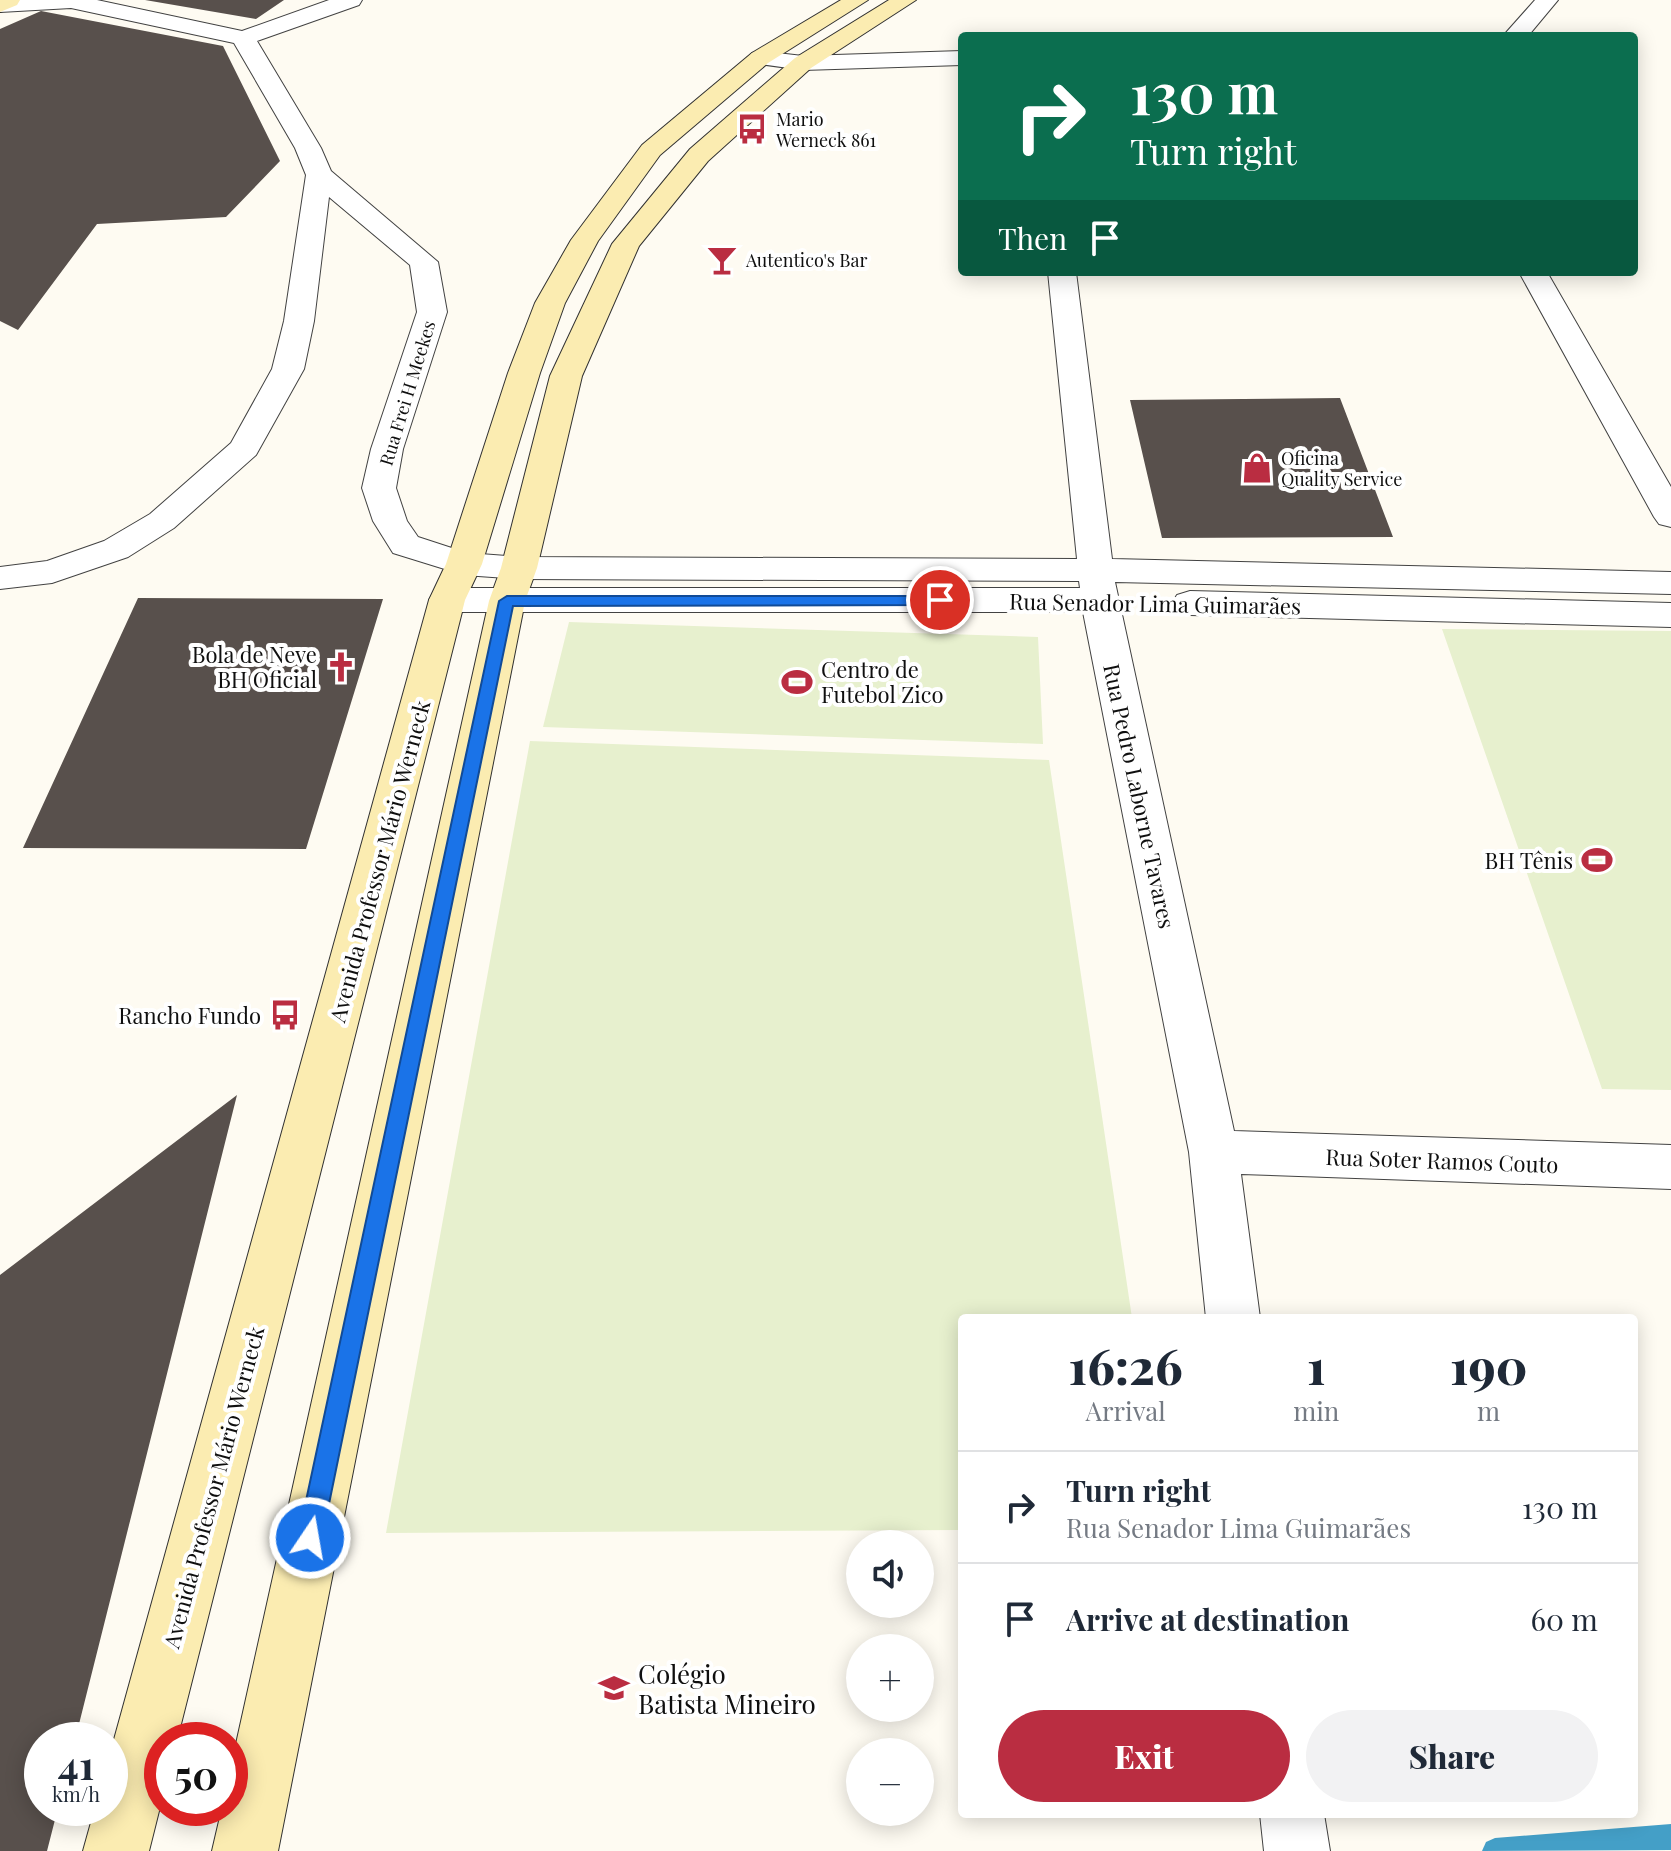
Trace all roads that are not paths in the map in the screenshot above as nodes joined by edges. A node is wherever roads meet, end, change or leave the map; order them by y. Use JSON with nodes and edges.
{"nodes":[{"id":1,"x":9,"y":0,"type":"edge"},
{"id":2,"x":351,"y":0,"type":"edge"},
{"id":3,"x":857,"y":0,"type":"edge"},
{"id":4,"x":905,"y":0,"type":"edge"},
{"id":5,"x":1547,"y":0,"type":"edge"},
{"id":6,"x":67,"y":1,"type":"edge"},
{"id":7,"x":0,"y":5,"type":"edge"},
{"id":8,"x":1519,"y":32,"type":"edge"},
{"id":9,"x":243,"y":38,"type":"junction"},
{"id":10,"x":760,"y":58,"type":"junction"},
{"id":11,"x":958,"y":58,"type":"edge"},
{"id":12,"x":803,"y":63,"type":"junction"},
{"id":13,"x":319,"y":175,"type":"junction"},
{"id":14,"x":1062,"y":276,"type":"edge"},
{"id":15,"x":1535,"y":276,"type":"edge"},
{"id":16,"x":1671,"y":517,"type":"edge"},
{"id":17,"x":0,"y":578,"type":"edge"},
{"id":18,"x":456,"y":582,"type":"junction"},
{"id":19,"x":1671,"y":583,"type":"edge"},
{"id":20,"x":513,"y":585,"type":"junction"},
{"id":21,"x":1097,"y":585,"type":"junction"},
{"id":22,"x":1671,"y":615,"type":"edge"},
{"id":23,"x":1214,"y":1152,"type":"junction"},
{"id":24,"x":1671,"y":1167,"type":"edge"},
{"id":25,"x":1233,"y":1314,"type":"edge"},
{"id":26,"x":1293,"y":1818,"type":"edge"},
{"id":27,"x":116,"y":1851,"type":"edge"},
{"id":28,"x":245,"y":1851,"type":"edge"},
{"id":29,"x":1297,"y":1851,"type":"edge"}],
"edges":[{"from":1,"to":7,"type":"main road"},
{"from":2,"to":9,"type":"street"},
{"from":3,"to":10,"type":"main road","name":"Avenida Professor Mário Werneck"},
{"from":4,"to":12,"type":"main road"},
{"from":5,"to":8,"type":"street"},
{"from":6,"to":7,"type":"street"},
{"from":6,"to":9,"type":"street"},
{"from":9,"to":13,"type":"street"},
{"from":10,"to":12,"type":"street"},
{"from":10,"to":18,"type":"main road","name":"Avenida Professor Mário Werneck"},
{"from":11,"to":12,"type":"street"},
{"from":12,"to":20,"type":"main road"},
{"from":13,"to":17,"type":"street"},
{"from":13,"to":18,"type":"street","name":"Rua Frei H Meekes"},
{"from":14,"to":21,"type":"street","name":"Rua Pedro Laborne Tavares"},
{"from":15,"to":16,"type":"street"},
{"from":18,"to":20,"type":"street","name":"Rua Senador Lima Guimarães"},
{"from":18,"to":27,"type":"main road","name":"Avenida Professor Mário Werneck"},
{"from":19,"to":21,"type":"street","name":"Rua Senador Lima Guimarães"},
{"from":20,"to":21,"type":"street","name":"Rua Senador Lima Guimarães"},
{"from":20,"to":28,"type":"main road"},
{"from":21,"to":22,"type":"street","name":"Rua Senador Lima Guimarães"},
{"from":21,"to":23,"type":"street","name":"Rua Pedro Laborne Tavares"},
{"from":23,"to":24,"type":"street","name":"Rua Soter Ramos Couto"},
{"from":23,"to":25,"type":"street","name":"Rua Pedro Laborne Tavares"},
{"from":26,"to":29,"type":"street"}]}
